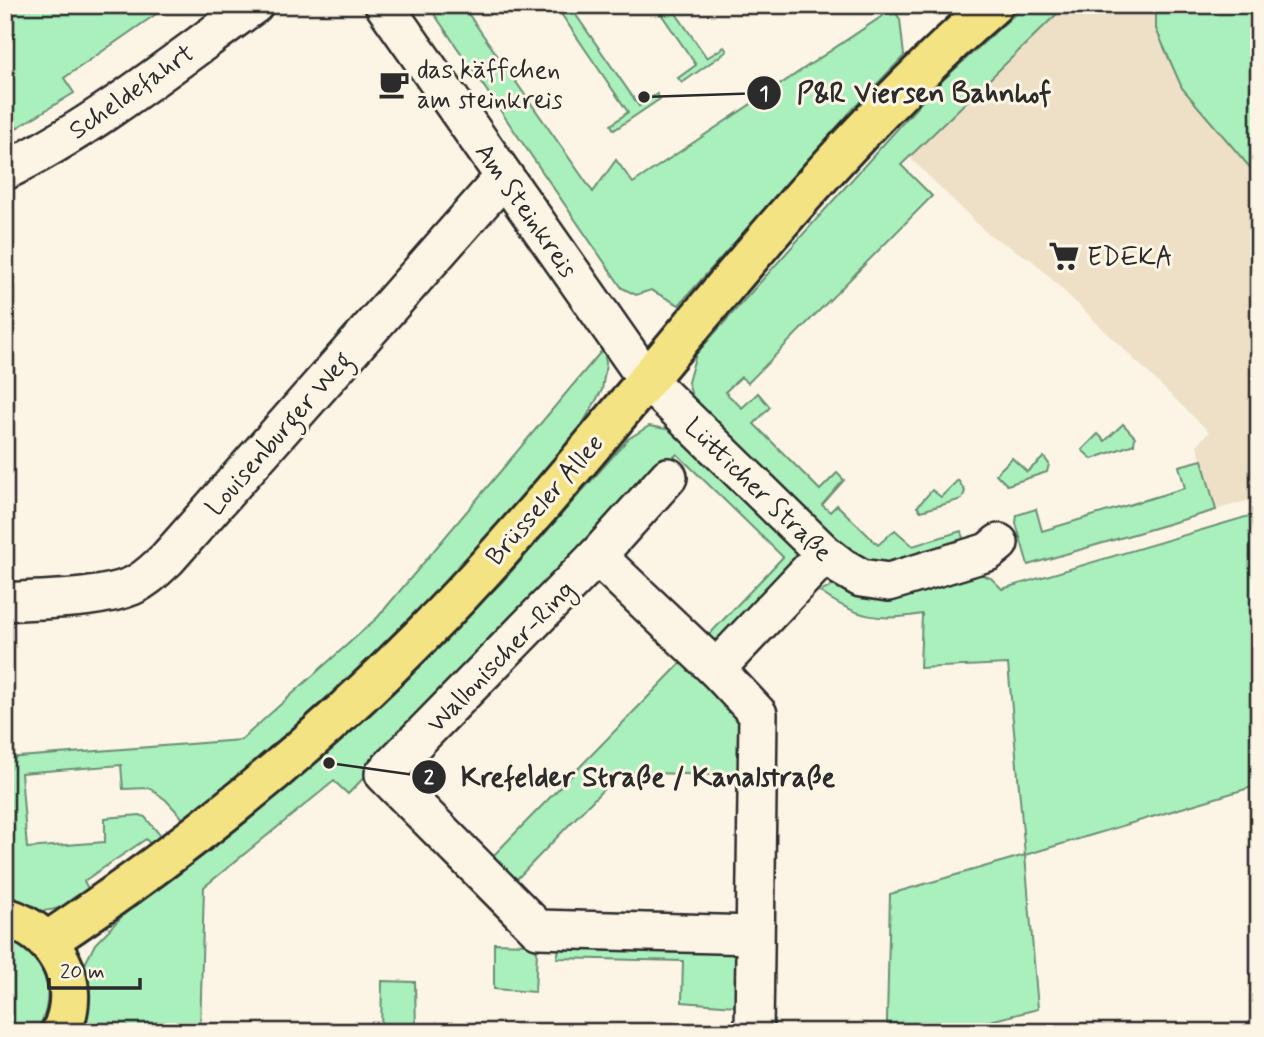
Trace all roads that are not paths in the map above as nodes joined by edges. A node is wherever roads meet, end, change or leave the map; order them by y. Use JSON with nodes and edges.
{"nodes":[{"id":1,"x":254,"y":5,"type":"edge"},
{"id":2,"x":384,"y":5,"type":"edge"},
{"id":3,"x":993,"y":5,"type":"edge"},
{"id":4,"x":5,"y":171,"type":"edge"},
{"id":5,"x":503,"y":177,"type":"junction"},
{"id":6,"x":647,"y":380,"type":"junction"},
{"id":7,"x":668,"y":477,"type":"dead end"},
{"id":8,"x":999,"y":543,"type":"dead end"},
{"id":9,"x":825,"y":554,"type":"junction"},
{"id":10,"x":597,"y":556,"type":"junction"},
{"id":11,"x":5,"y":602,"type":"edge"},
{"id":12,"x":716,"y":669,"type":"junction"},
{"id":13,"x":5,"y":917,"type":"edge"},
{"id":14,"x":754,"y":935,"type":"junction"},
{"id":15,"x":48,"y":941,"type":"junction"},
{"id":16,"x":61,"y":1032,"type":"edge"},
{"id":17,"x":754,"y":1032,"type":"edge"}],
"edges":[{"from":1,"to":4,"type":"street","name":"Scheldefahrt"},
{"from":2,"to":5,"type":"street","name":"Am Steinkreis"},
{"from":3,"to":6,"type":"main road","name":"Brüsseler Allee"},
{"from":5,"to":6,"type":"street","name":"Am Steinkreis"},
{"from":5,"to":11,"type":"street","name":"Louisenburger Weg"},
{"from":6,"to":9,"type":"street","name":"Lütticher Straße"},
{"from":6,"to":15,"type":"main road","name":"Brüsseler Allee"},
{"from":7,"to":10,"type":"street","name":"Wallonischer-Ring"},
{"from":8,"to":9,"type":"street","name":"Lütticher Straße"},
{"from":9,"to":12,"type":"street"},
{"from":10,"to":12,"type":"street"},
{"from":10,"to":14,"type":"street","name":"Wallonischer-Ring"},
{"from":12,"to":14,"type":"street"},
{"from":13,"to":15,"type":"main road"},
{"from":14,"to":17,"type":"street"},
{"from":15,"to":16,"type":"main road"}]}
